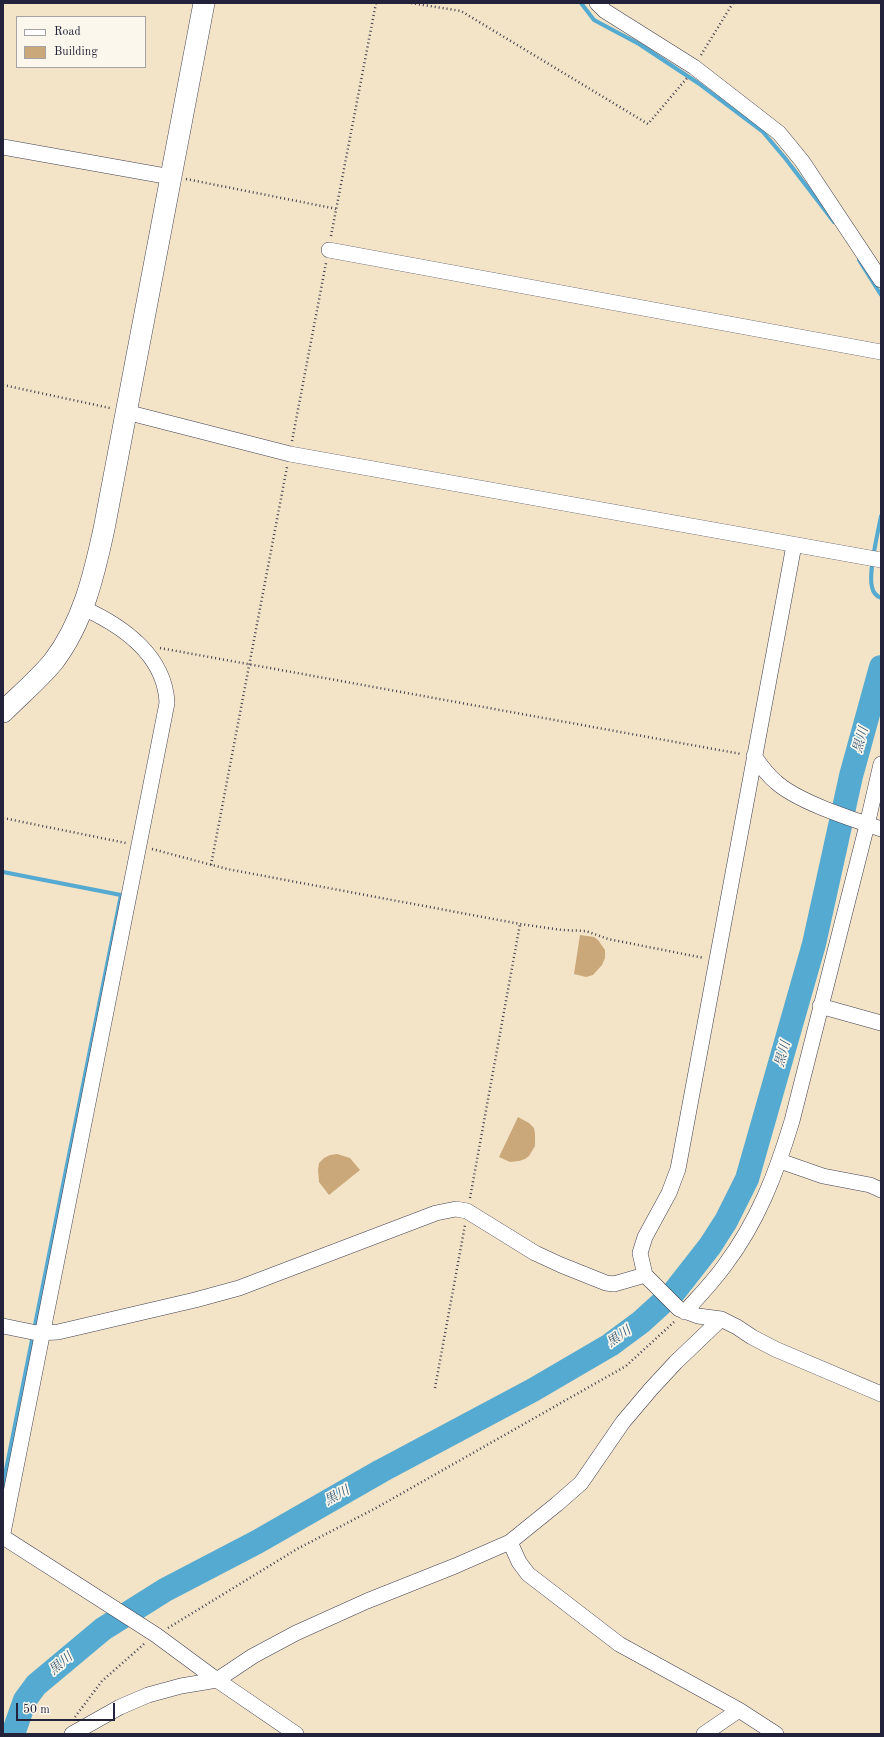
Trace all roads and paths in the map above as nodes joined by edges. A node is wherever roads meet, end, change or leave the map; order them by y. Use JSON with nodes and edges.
{"nodes":[{"id":1,"x":204,"y":3,"type":"edge"},
{"id":2,"x":376,"y":3,"type":"edge"},
{"id":3,"x":411,"y":3,"type":"edge"},
{"id":4,"x":597,"y":3,"type":"edge"},
{"id":5,"x":733,"y":3,"type":"edge"},
{"id":6,"x":694,"y":67,"type":"junction"},
{"id":7,"x":3,"y":147,"type":"edge"},
{"id":8,"x":171,"y":176,"type":"junction"},
{"id":9,"x":337,"y":209,"type":"junction"},
{"id":10,"x":329,"y":250,"type":"junction"},
{"id":11,"x":881,"y":280,"type":"edge"},
{"id":12,"x":881,"y":352,"type":"edge"},
{"id":13,"x":3,"y":385,"type":"edge"},
{"id":14,"x":126,"y":412,"type":"junction"},
{"id":15,"x":290,"y":454,"type":"junction"},
{"id":16,"x":794,"y":544,"type":"junction"},
{"id":17,"x":875,"y":559,"type":"edge"},
{"id":18,"x":83,"y":608,"type":"junction"},
{"id":19,"x":140,"y":644,"type":"junction"},
{"id":20,"x":250,"y":663,"type":"junction"},
{"id":21,"x":3,"y":712,"type":"edge"},
{"id":22,"x":754,"y":756,"type":"junction"},
{"id":23,"x":881,"y":764,"type":"edge"},
{"id":24,"x":3,"y":818,"type":"edge"},
{"id":25,"x":870,"y":826,"type":"edge"},
{"id":26,"x":140,"y":846,"type":"junction"},
{"id":27,"x":211,"y":866,"type":"junction"},
{"id":28,"x":520,"y":924,"type":"junction"},
{"id":29,"x":716,"y":961,"type":"junction"},
{"id":30,"x":820,"y":1006,"type":"junction"},
{"id":31,"x":881,"y":1023,"type":"edge"},
{"id":32,"x":780,"y":1161,"type":"junction"},
{"id":33,"x":881,"y":1190,"type":"edge"},
{"id":34,"x":468,"y":1211,"type":"junction"},
{"id":35,"x":648,"y":1276,"type":"junction"},
{"id":36,"x":682,"y":1311,"type":"junction"},
{"id":37,"x":721,"y":1319,"type":"junction"},
{"id":38,"x":3,"y":1326,"type":"edge"},
{"id":39,"x":43,"y":1333,"type":"junction"},
{"id":40,"x":435,"y":1388,"type":"dead end"},
{"id":41,"x":881,"y":1394,"type":"edge"},
{"id":42,"x":3,"y":1533,"type":"edge"},
{"id":43,"x":3,"y":1537,"type":"edge"},
{"id":44,"x":510,"y":1542,"type":"junction"},
{"id":45,"x":156,"y":1634,"type":"junction"},
{"id":46,"x":217,"y":1680,"type":"junction"},
{"id":47,"x":739,"y":1710,"type":"junction"},
{"id":48,"x":72,"y":1727,"type":"edge"},
{"id":49,"x":296,"y":1734,"type":"edge"},
{"id":50,"x":704,"y":1734,"type":"edge"},
{"id":51,"x":776,"y":1734,"type":"edge"}],
"edges":[{"from":1,"to":8,"type":"street"},
{"from":2,"to":9,"type":"path"},
{"from":3,"to":6,"type":"path"},
{"from":4,"to":6,"type":"street"},
{"from":5,"to":6,"type":"path"},
{"from":6,"to":11,"type":"street"},
{"from":7,"to":8,"type":"street"},
{"from":8,"to":9,"type":"path"},
{"from":8,"to":14,"type":"street"},
{"from":9,"to":10,"type":"path"},
{"from":10,"to":12,"type":"street"},
{"from":10,"to":15,"type":"path"},
{"from":13,"to":14,"type":"path"},
{"from":14,"to":15,"type":"street"},
{"from":14,"to":18,"type":"street"},
{"from":15,"to":16,"type":"street"},
{"from":15,"to":20,"type":"path"},
{"from":16,"to":17,"type":"street"},
{"from":16,"to":22,"type":"street"},
{"from":18,"to":19,"type":"street"},
{"from":18,"to":21,"type":"street"},
{"from":19,"to":20,"type":"path"},
{"from":19,"to":26,"type":"street"},
{"from":20,"to":22,"type":"path"},
{"from":20,"to":27,"type":"path"},
{"from":22,"to":25,"type":"street"},
{"from":22,"to":29,"type":"street"},
{"from":23,"to":25,"type":"street"},
{"from":24,"to":26,"type":"path"},
{"from":25,"to":30,"type":"street"},
{"from":26,"to":27,"type":"path"},
{"from":26,"to":39,"type":"street"},
{"from":27,"to":28,"type":"path"},
{"from":28,"to":29,"type":"path"},
{"from":28,"to":34,"type":"path"},
{"from":29,"to":35,"type":"street"},
{"from":30,"to":31,"type":"street"},
{"from":30,"to":32,"type":"street"},
{"from":32,"to":33,"type":"street"},
{"from":32,"to":36,"type":"street"},
{"from":34,"to":35,"type":"street"},
{"from":34,"to":39,"type":"street"},
{"from":34,"to":40,"type":"path"},
{"from":35,"to":36,"type":"street"},
{"from":36,"to":37,"type":"street"},
{"from":36,"to":45,"type":"path"},
{"from":37,"to":41,"type":"street"},
{"from":37,"to":44,"type":"street"},
{"from":38,"to":39,"type":"street"},
{"from":39,"to":42,"type":"street"},
{"from":43,"to":45,"type":"street"},
{"from":44,"to":46,"type":"street"},
{"from":44,"to":47,"type":"street"},
{"from":45,"to":46,"type":"street"},
{"from":45,"to":48,"type":"path"},
{"from":46,"to":48,"type":"street"},
{"from":46,"to":49,"type":"street"},
{"from":47,"to":50,"type":"street"},
{"from":47,"to":51,"type":"street"}]}
